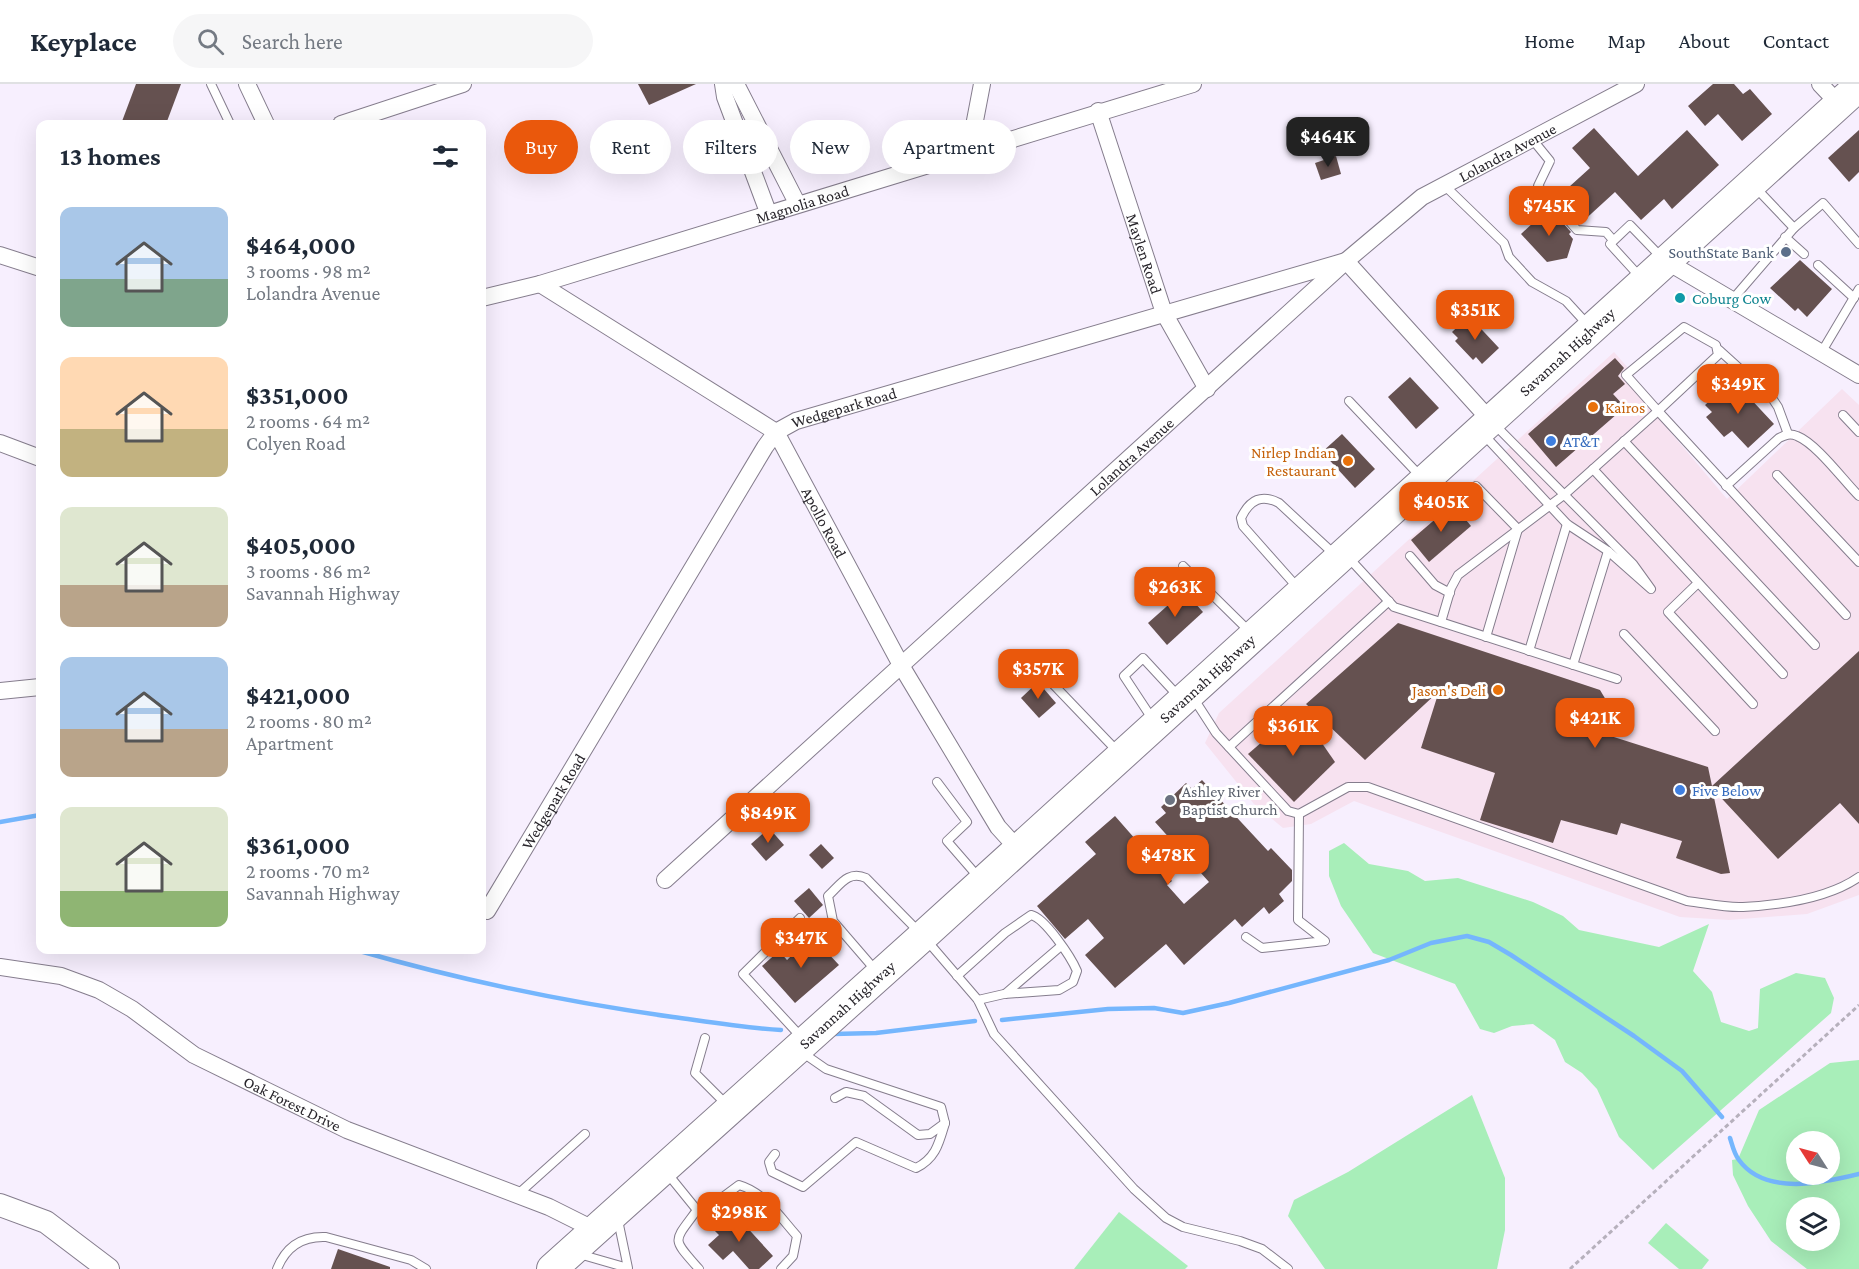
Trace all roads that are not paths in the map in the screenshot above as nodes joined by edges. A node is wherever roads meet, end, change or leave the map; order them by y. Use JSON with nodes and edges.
{"nodes":[{"id":1,"x":211,"y":84,"type":"edge"},
{"id":2,"x":247,"y":84,"type":"edge"},
{"id":3,"x":463,"y":84,"type":"edge"},
{"id":4,"x":723,"y":84,"type":"edge"},
{"id":5,"x":736,"y":84,"type":"edge"},
{"id":6,"x":982,"y":84,"type":"edge"},
{"id":7,"x":1192,"y":84,"type":"edge"},
{"id":8,"x":1636,"y":84,"type":"edge"},
{"id":9,"x":1839,"y":91,"type":"edge"},
{"id":10,"x":1098,"y":111,"type":"junction"},
{"id":11,"x":228,"y":120,"type":"edge"},
{"id":12,"x":264,"y":120,"type":"edge"},
{"id":13,"x":352,"y":120,"type":"edge"},
{"id":14,"x":735,"y":120,"type":"edge"},
{"id":15,"x":755,"y":120,"type":"edge"},
{"id":16,"x":975,"y":120,"type":"edge"},
{"id":17,"x":1016,"y":137,"type":"edge"},
{"id":18,"x":1532,"y":139,"type":"junction"},
{"id":19,"x":778,"y":165,"type":"edge"},
{"id":20,"x":754,"y":174,"type":"edge"},
{"id":21,"x":896,"y":174,"type":"edge"},
{"id":22,"x":1751,"y":183,"type":"junction"},
{"id":23,"x":1444,"y":185,"type":"junction"},
{"id":24,"x":797,"y":204,"type":"junction"},
{"id":25,"x":768,"y":212,"type":"junction"},
{"id":26,"x":1794,"y":228,"type":"junction"},
{"id":27,"x":1785,"y":237,"type":"junction"},
{"id":28,"x":1613,"y":240,"type":"junction"},
{"id":29,"x":1859,"y":244,"type":"edge"},
{"id":30,"x":1804,"y":254,"type":"dead end"},
{"id":31,"x":0,"y":255,"type":"edge"},
{"id":32,"x":1346,"y":261,"type":"junction"},
{"id":33,"x":1666,"y":261,"type":"junction"},
{"id":34,"x":1818,"y":265,"type":"dead end"},
{"id":35,"x":36,"y":267,"type":"edge"},
{"id":36,"x":1643,"y":281,"type":"junction"},
{"id":37,"x":540,"y":284,"type":"junction"},
{"id":38,"x":1859,"y":289,"type":"edge"},
{"id":39,"x":486,"y":297,"type":"edge"},
{"id":40,"x":1854,"y":298,"type":"junction"},
{"id":41,"x":1732,"y":300,"type":"junction"},
{"id":42,"x":1164,"y":313,"type":"junction"},
{"id":43,"x":1591,"y":329,"type":"junction"},
{"id":44,"x":1719,"y":350,"type":"junction"},
{"id":45,"x":1821,"y":353,"type":"junction"},
{"id":46,"x":1859,"y":375,"type":"edge"},
{"id":47,"x":1207,"y":389,"type":"junction"},
{"id":48,"x":1350,"y":401,"type":"dead end"},
{"id":49,"x":1658,"y":411,"type":"junction"},
{"id":50,"x":1843,"y":415,"type":"dead end"},
{"id":51,"x":1485,"y":425,"type":"junction"},
{"id":52,"x":776,"y":432,"type":"junction"},
{"id":53,"x":1859,"y":432,"type":"edge"},
{"id":54,"x":1788,"y":434,"type":"junction"},
{"id":55,"x":1624,"y":441,"type":"junction"},
{"id":56,"x":0,"y":443,"type":"edge"},
{"id":57,"x":36,"y":456,"type":"edge"},
{"id":58,"x":1593,"y":468,"type":"junction"},
{"id":59,"x":1777,"y":475,"type":"dead end"},
{"id":60,"x":1424,"y":481,"type":"junction"},
{"id":61,"x":1476,"y":486,"type":"dead end"},
{"id":62,"x":1726,"y":486,"type":"junction"},
{"id":63,"x":1564,"y":494,"type":"junction"},
{"id":64,"x":1859,"y":496,"type":"edge"},
{"id":65,"x":1549,"y":505,"type":"junction"},
{"id":66,"x":1568,"y":524,"type":"junction"},
{"id":67,"x":1518,"y":529,"type":"junction"},
{"id":68,"x":1608,"y":551,"type":"junction"},
{"id":69,"x":1341,"y":556,"type":"junction"},
{"id":70,"x":1410,"y":556,"type":"dead end"},
{"id":71,"x":1859,"y":562,"type":"edge"},
{"id":72,"x":1183,"y":566,"type":"dead end"},
{"id":73,"x":1698,"y":583,"type":"junction"},
{"id":74,"x":1302,"y":592,"type":"junction"},
{"id":75,"x":1450,"y":593,"type":"junction"},
{"id":76,"x":1389,"y":601,"type":"junction"},
{"id":77,"x":1846,"y":615,"type":"dead end"},
{"id":78,"x":1441,"y":622,"type":"junction"},
{"id":79,"x":1624,"y":634,"type":"dead end"},
{"id":80,"x":1254,"y":636,"type":"junction"},
{"id":81,"x":1486,"y":637,"type":"junction"},
{"id":82,"x":1815,"y":645,"type":"dead end"},
{"id":83,"x":1529,"y":651,"type":"junction"},
{"id":84,"x":1027,"y":657,"type":"dead end"},
{"id":85,"x":1573,"y":665,"type":"junction"},
{"id":86,"x":902,"y":667,"type":"junction"},
{"id":87,"x":1783,"y":674,"type":"dead end"},
{"id":88,"x":1617,"y":679,"type":"dead end"},
{"id":89,"x":36,"y":687,"type":"edge"},
{"id":90,"x":0,"y":691,"type":"edge"},
{"id":91,"x":1187,"y":697,"type":"junction"},
{"id":92,"x":1753,"y":704,"type":"dead end"},
{"id":93,"x":1156,"y":724,"type":"junction"},
{"id":94,"x":1714,"y":731,"type":"dead end"},
{"id":95,"x":1229,"y":747,"type":"junction"},
{"id":96,"x":1121,"y":756,"type":"junction"},
{"id":97,"x":937,"y":782,"type":"dead end"},
{"id":98,"x":1299,"y":814,"type":"junction"},
{"id":99,"x":1018,"y":849,"type":"junction"},
{"id":100,"x":1859,"y":876,"type":"edge"},
{"id":101,"x":665,"y":880,"type":"dead end"},
{"id":102,"x":983,"y":882,"type":"junction"},
{"id":103,"x":487,"y":911,"type":"dead end"},
{"id":104,"x":800,"y":918,"type":"dead end"},
{"id":105,"x":923,"y":936,"type":"junction"},
{"id":106,"x":1246,"y":937,"type":"dead end"},
{"id":107,"x":1061,"y":946,"type":"junction"},
{"id":108,"x":0,"y":967,"type":"edge"},
{"id":109,"x":879,"y":975,"type":"junction"},
{"id":110,"x":957,"y":976,"type":"junction"},
{"id":111,"x":1004,"y":994,"type":"junction"},
{"id":112,"x":978,"y":1000,"type":"junction"},
{"id":113,"x":705,"y":1038,"type":"dead end"},
{"id":114,"x":801,"y":1045,"type":"junction"},
{"id":115,"x":835,"y":1098,"type":"dead end"},
{"id":116,"x":730,"y":1109,"type":"junction"},
{"id":117,"x":945,"y":1123,"type":"junction"},
{"id":118,"x":585,"y":1134,"type":"dead end"},
{"id":119,"x":775,"y":1154,"type":"dead end"},
{"id":120,"x":663,"y":1169,"type":"junction"},
{"id":121,"x":517,"y":1195,"type":"junction"},
{"id":122,"x":0,"y":1205,"type":"edge"},
{"id":123,"x":697,"y":1210,"type":"junction"},
{"id":124,"x":606,"y":1220,"type":"junction"},
{"id":125,"x":561,"y":1261,"type":"edge"},
{"id":126,"x":108,"y":1269,"type":"edge"},
{"id":127,"x":277,"y":1269,"type":"edge"},
{"id":128,"x":426,"y":1269,"type":"edge"},
{"id":129,"x":628,"y":1269,"type":"edge"},
{"id":130,"x":699,"y":1269,"type":"edge"},
{"id":131,"x":781,"y":1269,"type":"edge"},
{"id":132,"x":1288,"y":1269,"type":"edge"}],
"edges":[{"from":1,"to":11,"type":"lane"},
{"from":2,"to":12,"type":"street"},
{"from":3,"to":13,"type":"street"},
{"from":4,"to":14,"type":"street"},
{"from":5,"to":15,"type":"street"},
{"from":6,"to":16,"type":"street"},
{"from":7,"to":10,"type":"street","name":"Magnolia Road"},
{"from":8,"to":18,"type":"street","name":"Lolandra Avenue"},
{"from":9,"to":22,"type":"highway","name":"Savannah Highway"},
{"from":10,"to":17,"type":"street","name":"Magnolia Road"},
{"from":10,"to":42,"type":"street","name":"Maylen Road"},
{"from":18,"to":23,"type":"street","name":"Lolandra Avenue"},
{"from":18,"to":28,"type":"lane"},
{"from":19,"to":24,"type":"street"},
{"from":20,"to":25,"type":"street"},
{"from":21,"to":24,"type":"street","name":"Magnolia Road"},
{"from":22,"to":26,"type":"lane"},
{"from":22,"to":33,"type":"highway","name":"Savannah Highway"},
{"from":23,"to":32,"type":"street","name":"Lolandra Avenue"},
{"from":23,"to":43,"type":"lane"},
{"from":24,"to":25,"type":"street","name":"Magnolia Road"},
{"from":25,"to":37,"type":"street","name":"Magnolia Road"},
{"from":26,"to":27,"type":"lane"},
{"from":26,"to":29,"type":"lane"},
{"from":27,"to":30,"type":"lane"},
{"from":27,"to":41,"type":"lane"},
{"from":28,"to":33,"type":"lane"},
{"from":28,"to":36,"type":"lane"},
{"from":31,"to":35,"type":"street"},
{"from":32,"to":42,"type":"street","name":"Wedgepark Road"},
{"from":32,"to":47,"type":"street","name":"Lolandra Avenue"},
{"from":32,"to":51,"type":"street"},
{"from":33,"to":36,"type":"highway","name":"Savannah Highway"},
{"from":33,"to":41,"type":"street"},
{"from":34,"to":40,"type":"lane"},
{"from":36,"to":43,"type":"highway","name":"Savannah Highway"},
{"from":37,"to":39,"type":"street","name":"Magnolia Road"},
{"from":37,"to":52,"type":"street","name":"Apollo Road"},
{"from":38,"to":40,"type":"lane"},
{"from":40,"to":45,"type":"lane"},
{"from":41,"to":45,"type":"street"},
{"from":42,"to":47,"type":"street","name":"Maylen Road"},
{"from":42,"to":52,"type":"street","name":"Wedgepark Road"},
{"from":43,"to":51,"type":"highway","name":"Savannah Highway"},
{"from":44,"to":49,"type":"lane"},
{"from":44,"to":49,"type":"lane"},
{"from":44,"to":54,"type":"lane"},
{"from":45,"to":46,"type":"street"},
{"from":47,"to":86,"type":"street","name":"Lolandra Avenue"},
{"from":48,"to":60,"type":"lane"},
{"from":49,"to":55,"type":"lane"},
{"from":49,"to":62,"type":"lane"},
{"from":50,"to":53,"type":"lane"},
{"from":51,"to":60,"type":"highway","name":"Savannah Highway"},
{"from":51,"to":63,"type":"lane"},
{"from":51,"to":65,"type":"lane"},
{"from":52,"to":86,"type":"street","name":"Apollo Road"},
{"from":52,"to":103,"type":"street","name":"Wedgepark Road"},
{"from":54,"to":62,"type":"lane"},
{"from":54,"to":64,"type":"lane"},
{"from":55,"to":58,"type":"lane"},
{"from":55,"to":82,"type":"lane"},
{"from":56,"to":57,"type":"street"},
{"from":58,"to":63,"type":"lane"},
{"from":58,"to":73,"type":"lane"},
{"from":59,"to":71,"type":"lane"},
{"from":60,"to":69,"type":"highway","name":"Savannah Highway"},
{"from":61,"to":67,"type":"lane"},
{"from":62,"to":77,"type":"lane"},
{"from":63,"to":65,"type":"lane"},
{"from":63,"to":68,"type":"lane"},
{"from":65,"to":66,"type":"lane"},
{"from":65,"to":67,"type":"lane"},
{"from":66,"to":68,"type":"lane"},
{"from":66,"to":83,"type":"lane"},
{"from":67,"to":75,"type":"lane"},
{"from":67,"to":81,"type":"lane"},
{"from":68,"to":85,"type":"lane"},
{"from":69,"to":74,"type":"highway","name":"Savannah Highway"},
{"from":69,"to":74,"type":"lane"},
{"from":69,"to":76,"type":"lane"},
{"from":70,"to":75,"type":"lane"},
{"from":72,"to":80,"type":"lane"},
{"from":73,"to":87,"type":"lane"},
{"from":73,"to":92,"type":"lane"},
{"from":74,"to":80,"type":"highway","name":"Savannah Highway"},
{"from":75,"to":78,"type":"lane"},
{"from":76,"to":78,"type":"lane"},
{"from":76,"to":95,"type":"lane"},
{"from":78,"to":81,"type":"lane"},
{"from":79,"to":94,"type":"lane"},
{"from":80,"to":91,"type":"highway","name":"Savannah Highway"},
{"from":81,"to":83,"type":"lane"},
{"from":83,"to":85,"type":"lane"},
{"from":84,"to":96,"type":"lane"},
{"from":85,"to":88,"type":"lane"},
{"from":86,"to":99,"type":"street","name":"Apollo Road"},
{"from":86,"to":101,"type":"street","name":"Lolandra Avenue"},
{"from":89,"to":90,"type":"street"},
{"from":91,"to":93,"type":"highway","name":"Savannah Highway"},
{"from":91,"to":93,"type":"lane"},
{"from":91,"to":95,"type":"lane"},
{"from":93,"to":96,"type":"highway","name":"Savannah Highway"},
{"from":95,"to":98,"type":"lane"},
{"from":96,"to":99,"type":"highway","name":"Savannah Highway"},
{"from":97,"to":102,"type":"lane"},
{"from":98,"to":100,"type":"lane"},
{"from":98,"to":106,"type":"lane"},
{"from":99,"to":102,"type":"highway","name":"Savannah Highway"},
{"from":102,"to":105,"type":"highway","name":"Savannah Highway"},
{"from":104,"to":114,"type":"lane"},
{"from":105,"to":109,"type":"highway","name":"Savannah Highway"},
{"from":105,"to":109,"type":"lane"},
{"from":105,"to":110,"type":"lane"},
{"from":107,"to":110,"type":"lane"},
{"from":107,"to":111,"type":"lane"},
{"from":107,"to":111,"type":"lane"},
{"from":108,"to":121,"type":"street","name":"Oak Forest Drive"},
{"from":109,"to":114,"type":"highway","name":"Savannah Highway"},
{"from":110,"to":112,"type":"lane"},
{"from":111,"to":112,"type":"lane"},
{"from":112,"to":132,"type":"lane"},
{"from":113,"to":116,"type":"lane"},
{"from":114,"to":116,"type":"highway","name":"Savannah Highway"},
{"from":114,"to":117,"type":"lane"},
{"from":115,"to":117,"type":"lane"},
{"from":116,"to":120,"type":"highway","name":"Savannah Highway"},
{"from":117,"to":119,"type":"lane"},
{"from":118,"to":121,"type":"lane"},
{"from":120,"to":123,"type":"lane"},
{"from":120,"to":124,"type":"highway","name":"Savannah Highway"},
{"from":121,"to":124,"type":"street","name":"Oak Forest Drive"},
{"from":122,"to":126,"type":"main road"},
{"from":123,"to":130,"type":"lane"},
{"from":123,"to":131,"type":"lane"},
{"from":124,"to":125,"type":"highway","name":"Savannah Highway"},
{"from":124,"to":129,"type":"lane"},
{"from":125,"to":129,"type":"lane"},
{"from":127,"to":128,"type":"lane"}]}
